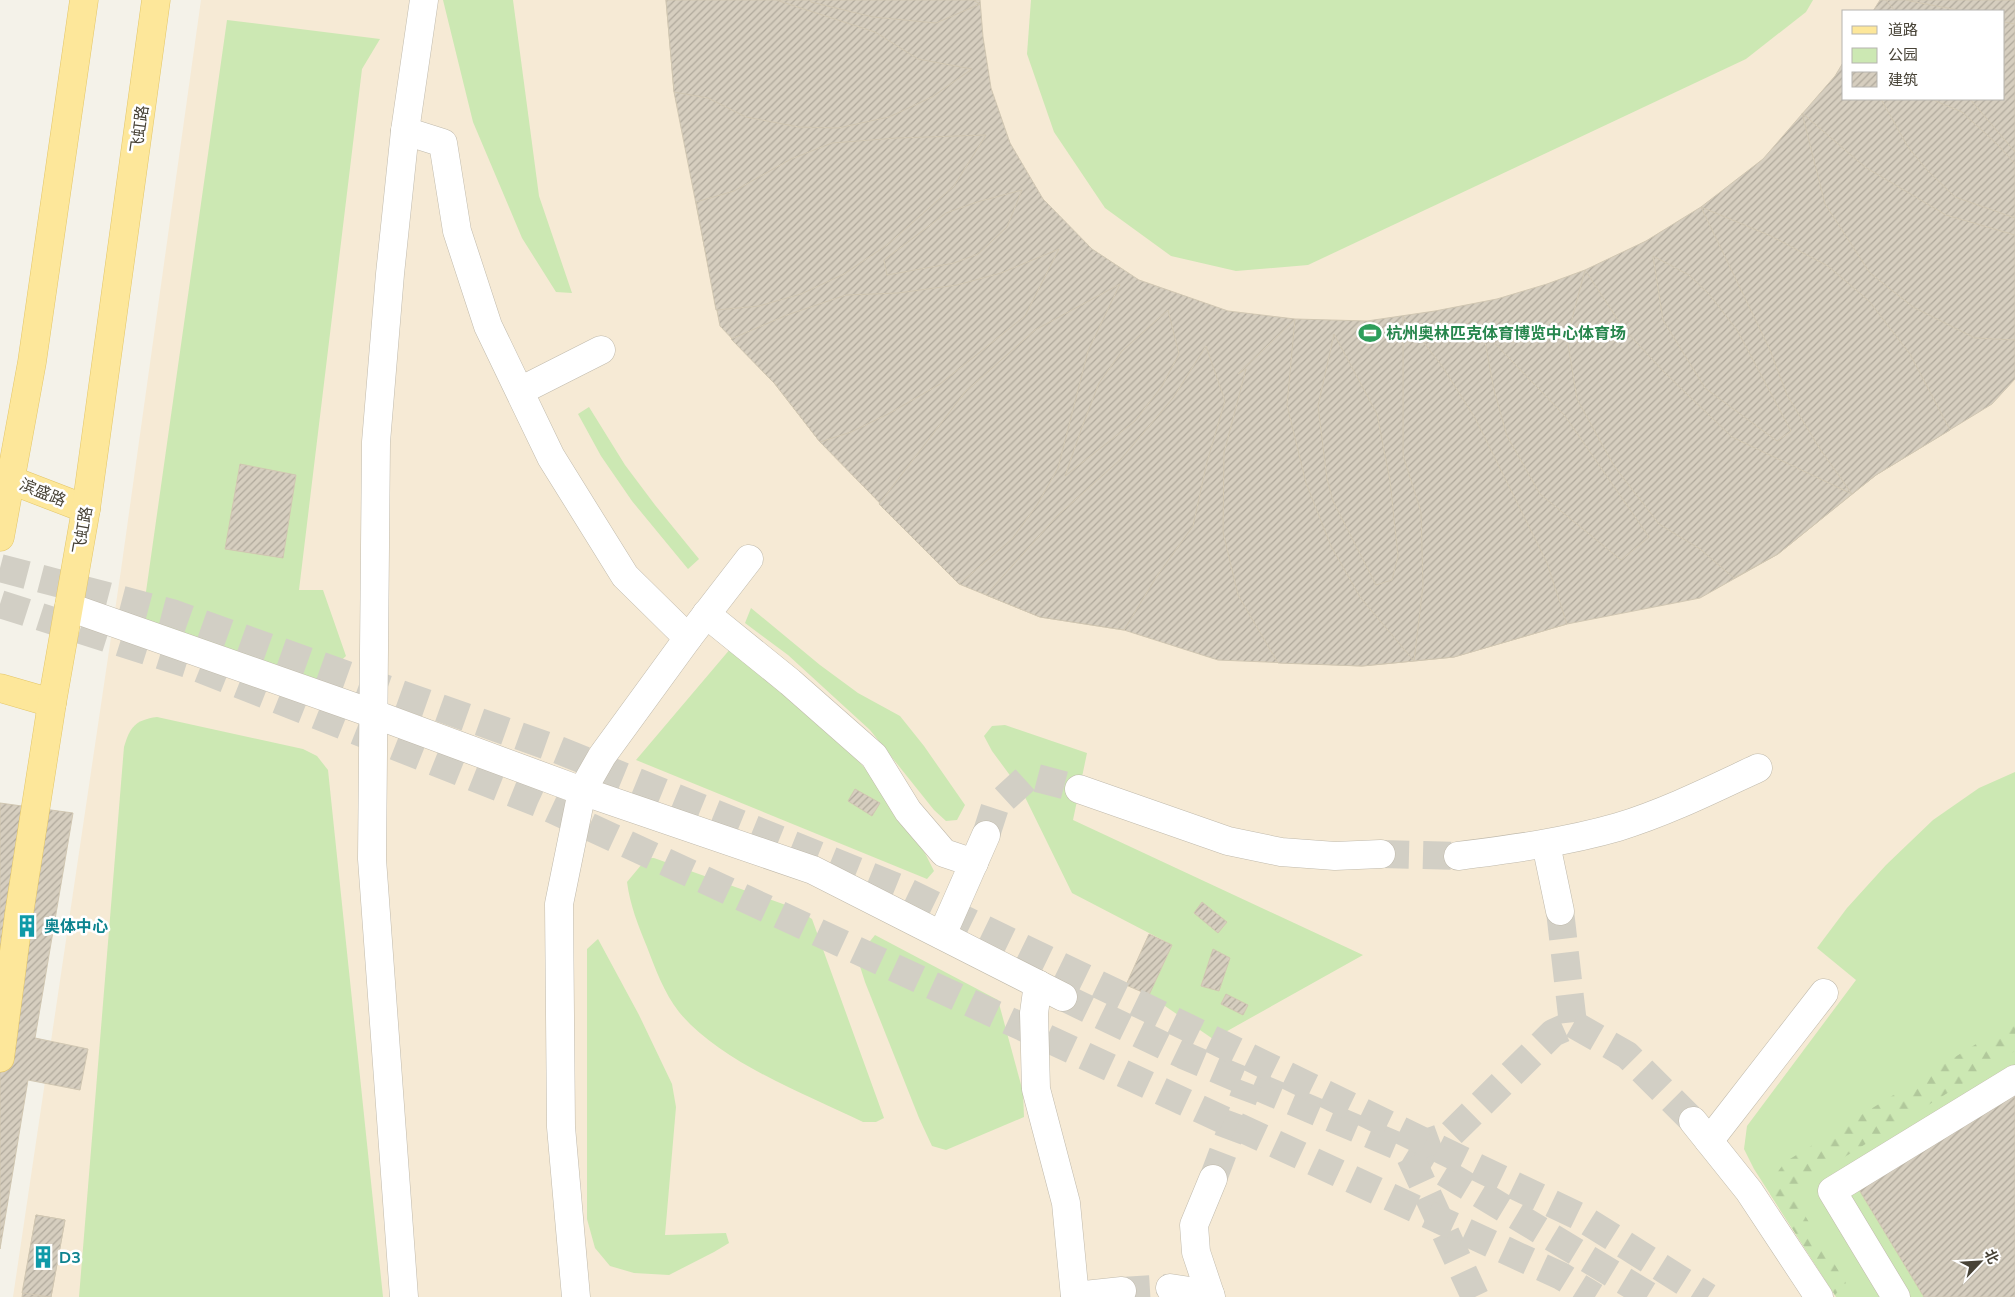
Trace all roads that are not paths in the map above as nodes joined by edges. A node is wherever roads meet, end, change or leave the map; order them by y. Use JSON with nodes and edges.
{"nodes":[{"id":1,"x":84,"y":0,"type":"edge"},
{"id":2,"x":156,"y":0,"type":"edge"},
{"id":3,"x":424,"y":0,"type":"edge"},
{"id":4,"x":406,"y":131,"type":"junction"},
{"id":5,"x":601,"y":350,"type":"dead end"},
{"id":6,"x":520,"y":392,"type":"junction"},
{"id":7,"x":5,"y":477,"type":"edge"},
{"id":8,"x":86,"y":509,"type":"junction"},
{"id":9,"x":0,"y":537,"type":"edge"},
{"id":10,"x":749,"y":559,"type":"dead end"},
{"id":11,"x":69,"y":607,"type":"junction"},
{"id":12,"x":706,"y":614,"type":"junction"},
{"id":13,"x":688,"y":638,"type":"junction"},
{"id":14,"x":0,"y":688,"type":"edge"},
{"id":15,"x":52,"y":702,"type":"junction"},
{"id":16,"x":374,"y":714,"type":"junction"},
{"id":17,"x":1758,"y":768,"type":"dead end"},
{"id":18,"x":1079,"y":790,"type":"tunnel mouth"},
{"id":19,"x":582,"y":791,"type":"junction"},
{"id":20,"x":986,"y":835,"type":"tunnel mouth"},
{"id":21,"x":1546,"y":844,"type":"junction"},
{"id":22,"x":1381,"y":854,"type":"tunnel mouth"},
{"id":23,"x":1458,"y":856,"type":"tunnel mouth"},
{"id":24,"x":974,"y":863,"type":"junction"},
{"id":25,"x":1560,"y":911,"type":"tunnel mouth"},
{"id":26,"x":942,"y":935,"type":"junction"},
{"id":27,"x":1038,"y":984,"type":"junction"},
{"id":28,"x":1824,"y":992,"type":"dead end"},
{"id":29,"x":1063,"y":997,"type":"tunnel mouth"},
{"id":30,"x":0,"y":1058,"type":"edge"},
{"id":31,"x":2015,"y":1079,"type":"edge"},
{"id":32,"x":1213,"y":1179,"type":"tunnel mouth"},
{"id":33,"x":1170,"y":1288,"type":"tunnel mouth"},
{"id":34,"x":1122,"y":1291,"type":"tunnel mouth"},
{"id":35,"x":1211,"y":1295,"type":"edge"},
{"id":36,"x":1891,"y":1295,"type":"edge"},
{"id":37,"x":1075,"y":1296,"type":"edge"},
{"id":38,"x":404,"y":1297,"type":"edge"},
{"id":39,"x":576,"y":1297,"type":"edge"},
{"id":40,"x":1818,"y":1297,"type":"edge"}],
"edges":[{"from":1,"to":7,"type":"main road"},
{"from":2,"to":8,"type":"main road","name":"飞虹路"},
{"from":3,"to":4,"type":"street"},
{"from":4,"to":6,"type":"street"},
{"from":4,"to":16,"type":"street"},
{"from":5,"to":6,"type":"street"},
{"from":6,"to":13,"type":"street"},
{"from":7,"to":8,"type":"main road","name":"滨盛路"},
{"from":7,"to":9,"type":"main road"},
{"from":8,"to":11,"type":"main road","name":"飞虹路"},
{"from":10,"to":12,"type":"street"},
{"from":11,"to":15,"type":"main road","name":"飞虹路"},
{"from":11,"to":16,"type":"street"},
{"from":12,"to":13,"type":"street"},
{"from":12,"to":24,"type":"street"},
{"from":13,"to":19,"type":"street"},
{"from":14,"to":15,"type":"main road"},
{"from":15,"to":30,"type":"main road","name":"飞虹路"},
{"from":16,"to":19,"type":"street"},
{"from":16,"to":38,"type":"street"},
{"from":17,"to":21,"type":"street"},
{"from":18,"to":22,"type":"street"},
{"from":19,"to":26,"type":"street"},
{"from":19,"to":39,"type":"street"},
{"from":20,"to":24,"type":"street"},
{"from":21,"to":23,"type":"street"},
{"from":21,"to":25,"type":"street"},
{"from":24,"to":26,"type":"street"},
{"from":26,"to":27,"type":"street"},
{"from":27,"to":29,"type":"street"},
{"from":27,"to":37,"type":"street"},
{"from":28,"to":40,"type":"street"},
{"from":31,"to":36,"type":"street"},
{"from":32,"to":35,"type":"street"},
{"from":33,"to":35,"type":"street"},
{"from":34,"to":37,"type":"street"}]}
